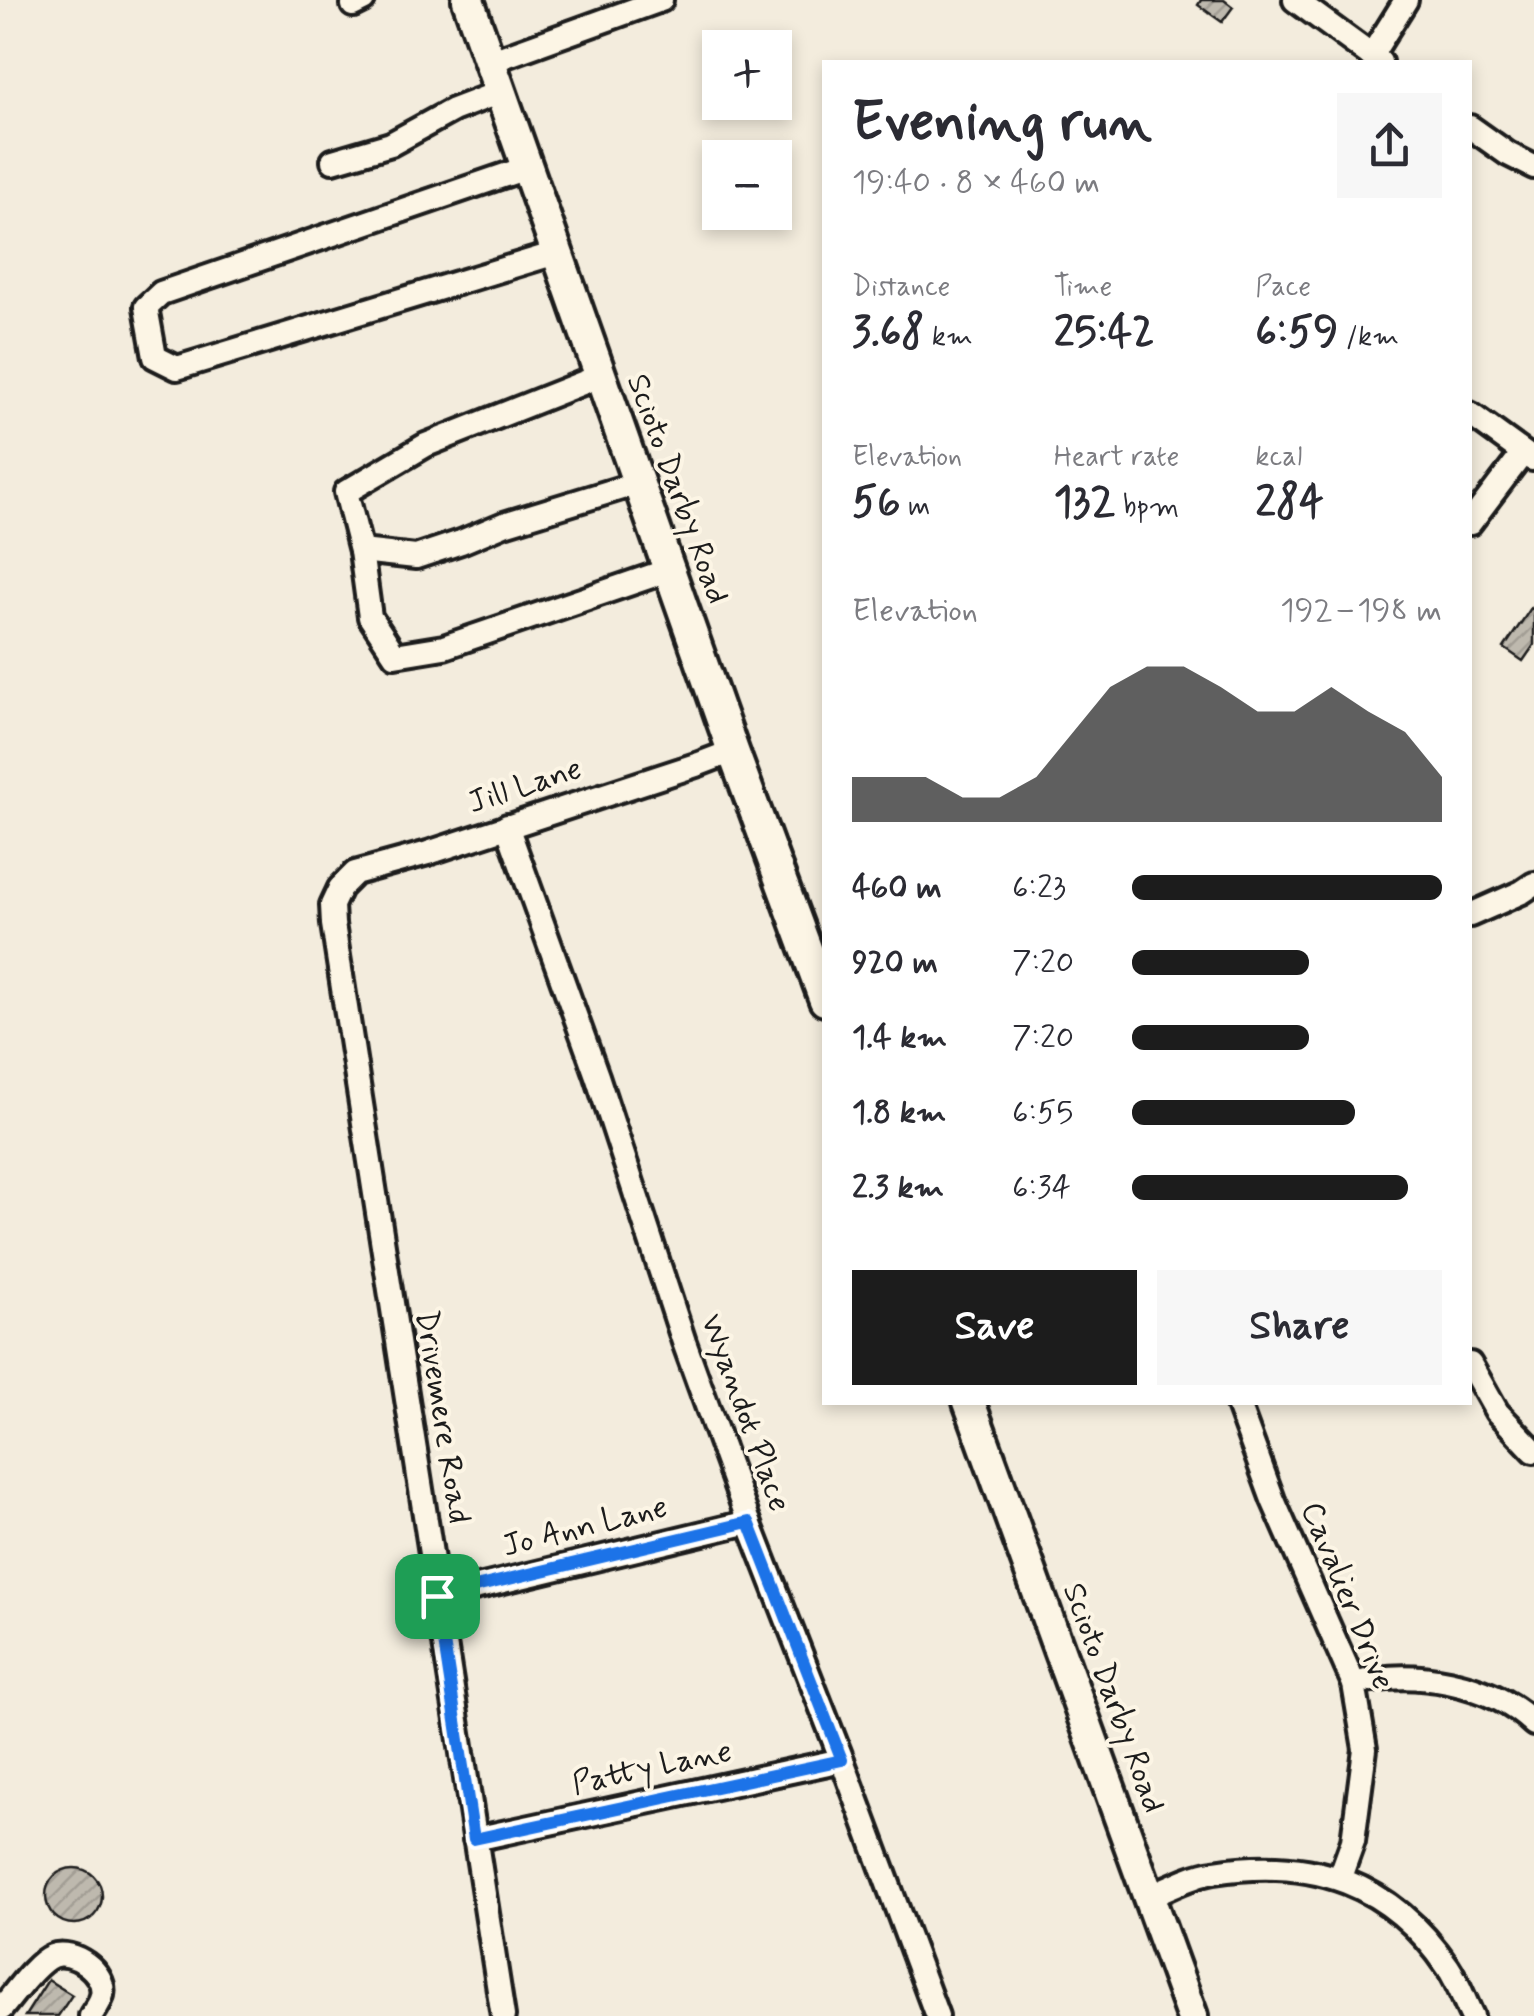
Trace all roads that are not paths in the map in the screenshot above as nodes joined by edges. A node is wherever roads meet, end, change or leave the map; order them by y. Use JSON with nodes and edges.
{"nodes":[{"id":1,"x":468,"y":0,"type":"edge"},
{"id":2,"x":661,"y":0,"type":"edge"},
{"id":3,"x":1295,"y":0,"type":"edge"},
{"id":4,"x":1406,"y":0,"type":"edge"},
{"id":5,"x":1375,"y":59,"type":"edge"},
{"id":6,"x":489,"y":62,"type":"junction"},
{"id":7,"x":500,"y":92,"type":"junction"},
{"id":8,"x":1472,"y":128,"type":"edge"},
{"id":9,"x":332,"y":161,"type":"dead end"},
{"id":10,"x":1534,"y":167,"type":"edge"},
{"id":11,"x":526,"y":168,"type":"junction"},
{"id":12,"x":556,"y":253,"type":"junction"},
{"id":13,"x":600,"y":376,"type":"junction"},
{"id":14,"x":1472,"y":415,"type":"edge"},
{"id":15,"x":1529,"y":457,"type":"edge"},
{"id":16,"x":638,"y":484,"type":"junction"},
{"id":17,"x":1472,"y":521,"type":"edge"},
{"id":18,"x":362,"y":551,"type":"junction"},
{"id":19,"x":669,"y":570,"type":"junction"},
{"id":20,"x":733,"y":751,"type":"junction"},
{"id":21,"x":508,"y":826,"type":"junction"},
{"id":22,"x":340,"y":888,"type":"joint"},
{"id":23,"x":1528,"y":888,"type":"edge"},
{"id":24,"x":1472,"y":913,"type":"edge"},
{"id":25,"x":1534,"y":914,"type":"edge"},
{"id":26,"x":816,"y":945,"type":"edge"},
{"id":27,"x":822,"y":982,"type":"edge"},
{"id":28,"x":1472,"y":1368,"type":"edge"},
{"id":29,"x":970,"y":1405,"type":"edge"},
{"id":30,"x":1239,"y":1405,"type":"edge"},
{"id":31,"x":1534,"y":1451,"type":"edge"},
{"id":32,"x":749,"y":1522,"type":"junction"},
{"id":33,"x":437,"y":1596,"type":"junction"},
{"id":34,"x":1354,"y":1684,"type":"junction"},
{"id":35,"x":1534,"y":1724,"type":"edge"},
{"id":36,"x":842,"y":1760,"type":"junction"},
{"id":37,"x":474,"y":1839,"type":"junction"},
{"id":38,"x":1340,"y":1877,"type":"junction"},
{"id":39,"x":1148,"y":1896,"type":"junction"},
{"id":40,"x":1,"y":2009,"type":"edge"},
{"id":41,"x":91,"y":2016,"type":"edge"},
{"id":42,"x":503,"y":2016,"type":"edge"},
{"id":43,"x":936,"y":2016,"type":"edge"},
{"id":44,"x":1192,"y":2016,"type":"edge"},
{"id":45,"x":1472,"y":2016,"type":"edge"}],
"edges":[{"from":1,"to":6,"type":"main road","name":"Scioto Darby Road"},
{"from":2,"to":6,"type":"street"},
{"from":3,"to":5,"type":"street"},
{"from":4,"to":5,"type":"street"},
{"from":6,"to":7,"type":"main road","name":"Scioto Darby Road"},
{"from":7,"to":9,"type":"street"},
{"from":7,"to":11,"type":"main road","name":"Scioto Darby Road"},
{"from":8,"to":10,"type":"street"},
{"from":11,"to":12,"type":"main road","name":"Scioto Darby Road"},
{"from":11,"to":12,"type":"street"},
{"from":12,"to":13,"type":"main road","name":"Scioto Darby Road"},
{"from":13,"to":16,"type":"main road","name":"Scioto Darby Road"},
{"from":13,"to":18,"type":"street"},
{"from":14,"to":15,"type":"street"},
{"from":15,"to":17,"type":"street"},
{"from":16,"to":18,"type":"street"},
{"from":16,"to":19,"type":"main road","name":"Scioto Darby Road"},
{"from":18,"to":19,"type":"street"},
{"from":19,"to":20,"type":"main road","name":"Scioto Darby Road"},
{"from":20,"to":21,"type":"street","name":"Jill Lane"},
{"from":20,"to":26,"type":"main road","name":"Scioto Darby Road"},
{"from":21,"to":22,"type":"street","name":"Jill Lane"},
{"from":21,"to":32,"type":"street","name":"Wyandot Place"},
{"from":22,"to":33,"type":"street","name":"Drivemere Road"},
{"from":23,"to":24,"type":"street"},
{"from":23,"to":25,"type":"street"},
{"from":26,"to":27,"type":"main road","name":"Scioto Darby Road"},
{"from":28,"to":31,"type":"street"},
{"from":29,"to":39,"type":"main road","name":"Scioto Darby Road"},
{"from":30,"to":34,"type":"street","name":"Cavalier Drive"},
{"from":32,"to":33,"type":"street","name":"Jo Ann Lane"},
{"from":32,"to":36,"type":"street","name":"Wyandot Place"},
{"from":33,"to":37,"type":"street","name":"Drivemere Road"},
{"from":34,"to":35,"type":"street"},
{"from":34,"to":38,"type":"street","name":"Cavalier Drive"},
{"from":36,"to":37,"type":"street","name":"Patty Lane"},
{"from":36,"to":43,"type":"street","name":"Wyandot Place"},
{"from":37,"to":42,"type":"street","name":"Drivemere Road"},
{"from":38,"to":39,"type":"street"},
{"from":38,"to":45,"type":"street"},
{"from":39,"to":44,"type":"main road","name":"Scioto Darby Road"},
{"from":40,"to":41,"type":"street"}]}
